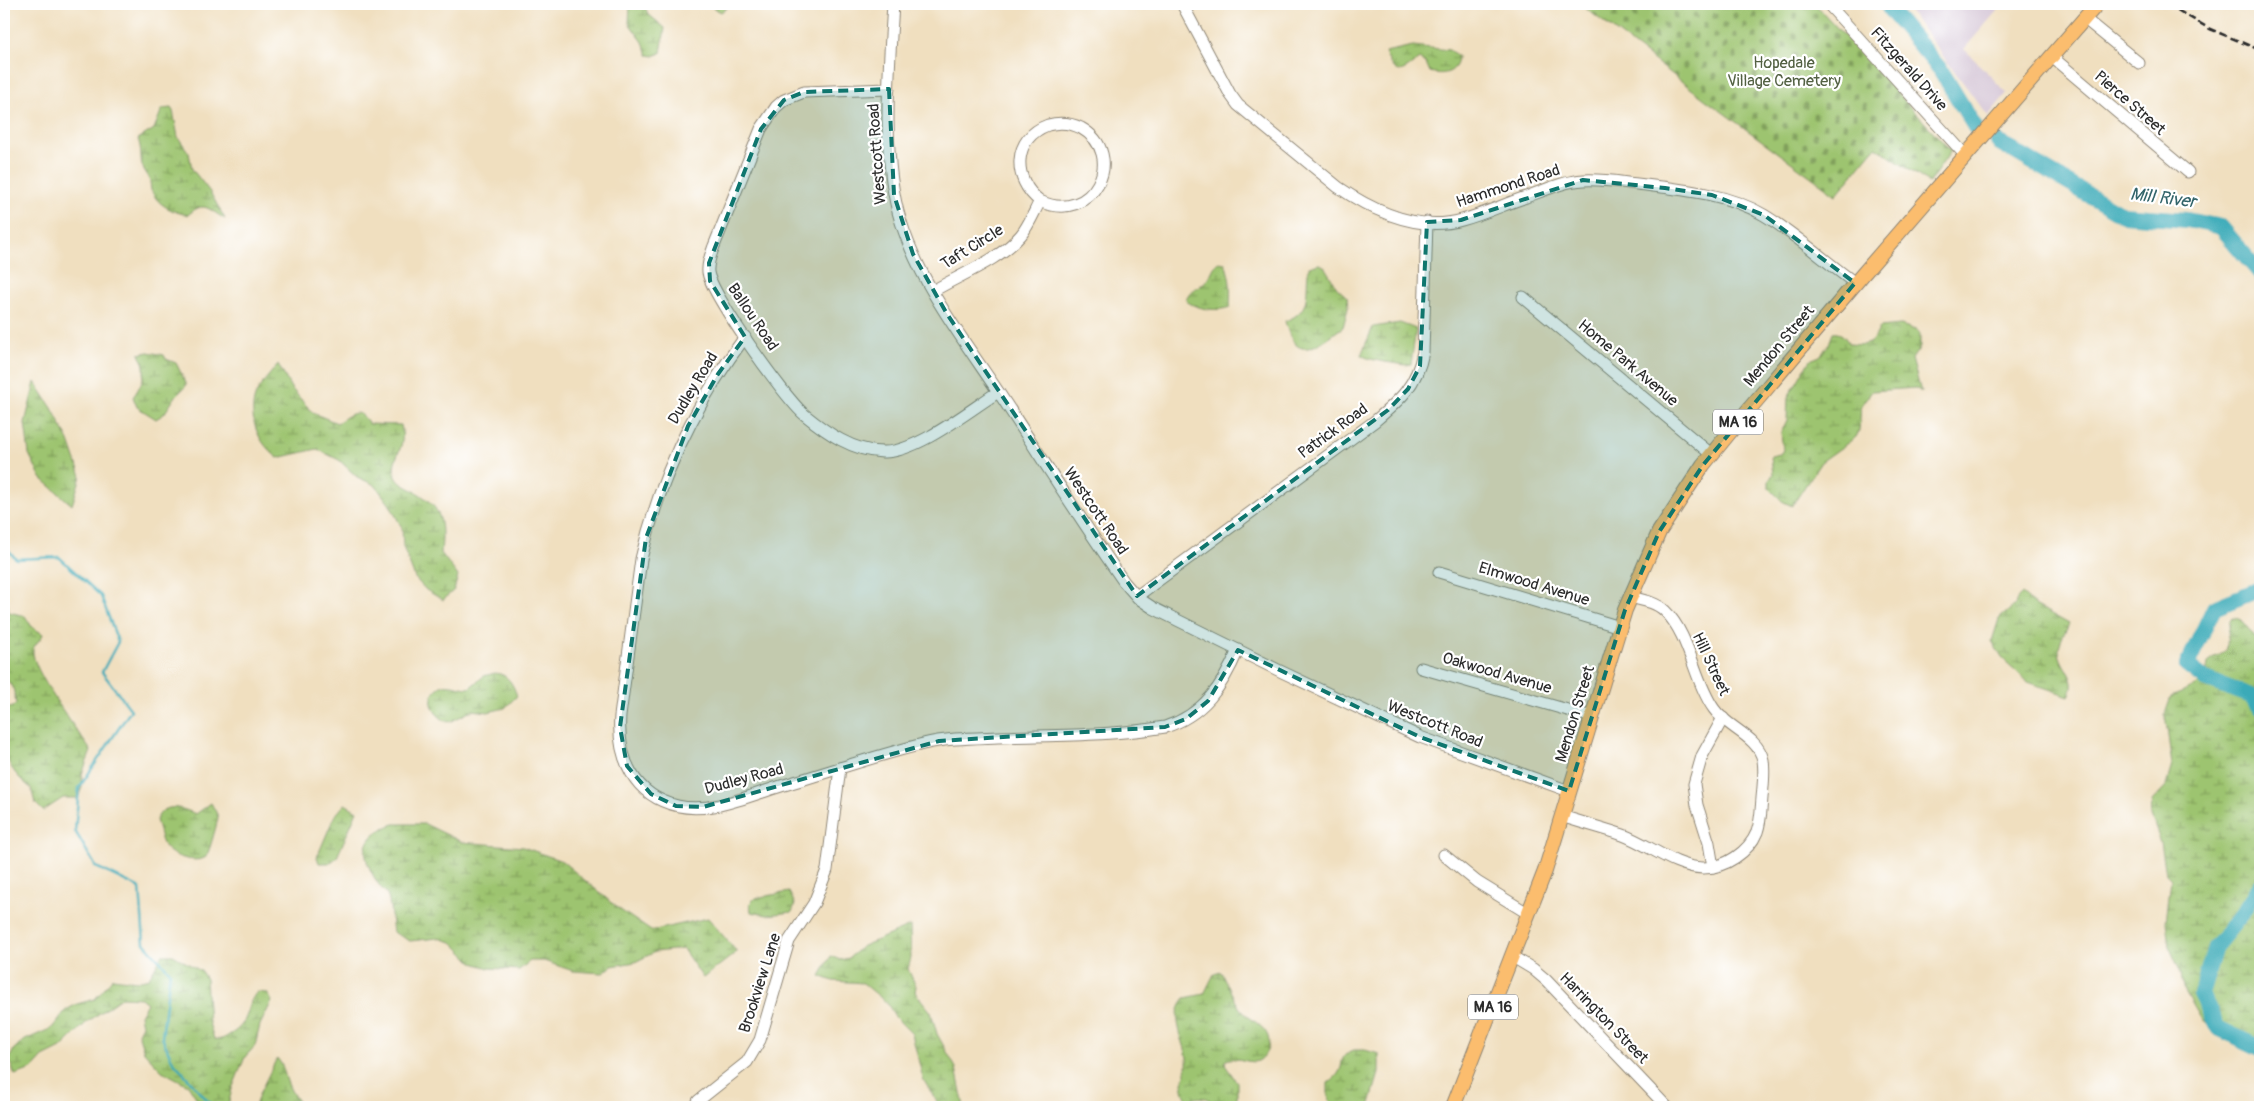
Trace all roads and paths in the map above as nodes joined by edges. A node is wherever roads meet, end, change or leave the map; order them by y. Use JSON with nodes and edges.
{"nodes":[{"id":1,"x":893,"y":4,"type":"edge"},
{"id":2,"x":1182,"y":4,"type":"edge"},
{"id":3,"x":1828,"y":4,"type":"edge"},
{"id":4,"x":2098,"y":4,"type":"edge"},
{"id":5,"x":2085,"y":19,"type":"junction"},
{"id":6,"x":2052,"y":57,"type":"junction"},
{"id":7,"x":2139,"y":63,"type":"dead end"},
{"id":8,"x":889,"y":89,"type":"junction"},
{"id":9,"x":1966,"y":156,"type":"junction"},
{"id":10,"x":2188,"y":172,"type":"dead end"},
{"id":11,"x":1040,"y":201,"type":"junction"},
{"id":12,"x":1427,"y":222,"type":"junction"},
{"id":13,"x":1855,"y":283,"type":"junction"},
{"id":14,"x":933,"y":291,"type":"junction"},
{"id":15,"x":1524,"y":297,"type":"dead end"},
{"id":16,"x":745,"y":337,"type":"junction"},
{"id":17,"x":998,"y":392,"type":"junction"},
{"id":18,"x":1711,"y":454,"type":"junction"},
{"id":19,"x":1439,"y":572,"type":"dead end"},
{"id":20,"x":1137,"y":596,"type":"junction"},
{"id":21,"x":1630,"y":597,"type":"junction"},
{"id":22,"x":1620,"y":627,"type":"junction"},
{"id":23,"x":1238,"y":650,"type":"junction"},
{"id":24,"x":1421,"y":668,"type":"dead end"},
{"id":25,"x":1592,"y":717,"type":"junction"},
{"id":26,"x":1723,"y":718,"type":"junction"},
{"id":27,"x":840,"y":768,"type":"junction"},
{"id":28,"x":1569,"y":791,"type":"junction"},
{"id":29,"x":1562,"y":816,"type":"junction"},
{"id":30,"x":1444,"y":855,"type":"dead end"},
{"id":31,"x":1714,"y":867,"type":"junction"},
{"id":32,"x":1531,"y":910,"type":"junction"},
{"id":33,"x":1513,"y":957,"type":"junction"},
{"id":34,"x":698,"y":1101,"type":"dead end"},
{"id":35,"x":1453,"y":1107,"type":"edge"},
{"id":36,"x":1667,"y":1107,"type":"edge"}],
"edges":[{"from":1,"to":8,"type":"street","name":"Westcott Road"},
{"from":2,"to":12,"type":"street","name":"Hammond Road"},
{"from":3,"to":9,"type":"street","name":"Fitzgerald Drive"},
{"from":4,"to":5,"type":"main road","name":"Mendon Street","number":"MA 16"},
{"from":5,"to":6,"type":"main road","name":"Mendon Street","number":"MA 16"},
{"from":5,"to":7,"type":"street"},
{"from":6,"to":9,"type":"main road","name":"Mendon Street","number":"MA 16"},
{"from":6,"to":10,"type":"street","name":"Pierce Street"},
{"from":8,"to":14,"type":"street","name":"Westcott Road"},
{"from":8,"to":16,"type":"street","name":"Ballou Road"},
{"from":9,"to":13,"type":"main road","name":"Mendon Street","number":"MA 16"},
{"from":11,"to":11,"type":"street"},
{"from":11,"to":14,"type":"street","name":"Taft Circle"},
{"from":12,"to":13,"type":"street","name":"Hammond Road"},
{"from":12,"to":20,"type":"street","name":"Patrick Road"},
{"from":13,"to":18,"type":"main road","name":"Mendon Street","number":"MA 16"},
{"from":14,"to":17,"type":"street","name":"Westcott Road"},
{"from":15,"to":18,"type":"street","name":"Home Park Avenue"},
{"from":16,"to":17,"type":"street","name":"Ballou Road"},
{"from":16,"to":27,"type":"street","name":"Dudley Road"},
{"from":17,"to":20,"type":"street","name":"Westcott Road"},
{"from":18,"to":21,"type":"main road","name":"Mendon Street","number":"MA 16"},
{"from":19,"to":22,"type":"street","name":"Elmwood Avenue"},
{"from":20,"to":23,"type":"street","name":"Westcott Road"},
{"from":21,"to":22,"type":"main road","name":"Mendon Street","number":"MA 16"},
{"from":21,"to":26,"type":"street","name":"Hill Street"},
{"from":22,"to":25,"type":"main road","name":"Mendon Street","number":"MA 16"},
{"from":23,"to":27,"type":"street","name":"Dudley Road"},
{"from":23,"to":28,"type":"street","name":"Westcott Road"},
{"from":24,"to":25,"type":"street","name":"Oakwood Avenue"},
{"from":25,"to":28,"type":"main road","name":"Mendon Street","number":"MA 16"},
{"from":26,"to":31,"type":"street"},
{"from":26,"to":31,"type":"street","name":"Hill Street"},
{"from":27,"to":34,"type":"street","name":"Brookview Lane"},
{"from":28,"to":29,"type":"main road","name":"Mendon Street","number":"MA 16"},
{"from":29,"to":31,"type":"street"},
{"from":29,"to":32,"type":"main road","name":"Mendon Street","number":"MA 16"},
{"from":30,"to":32,"type":"street"},
{"from":32,"to":33,"type":"main road","number":"MA 16"},
{"from":33,"to":35,"type":"main road","number":"MA 16"},
{"from":33,"to":36,"type":"street","name":"Harrington Street"}]}
